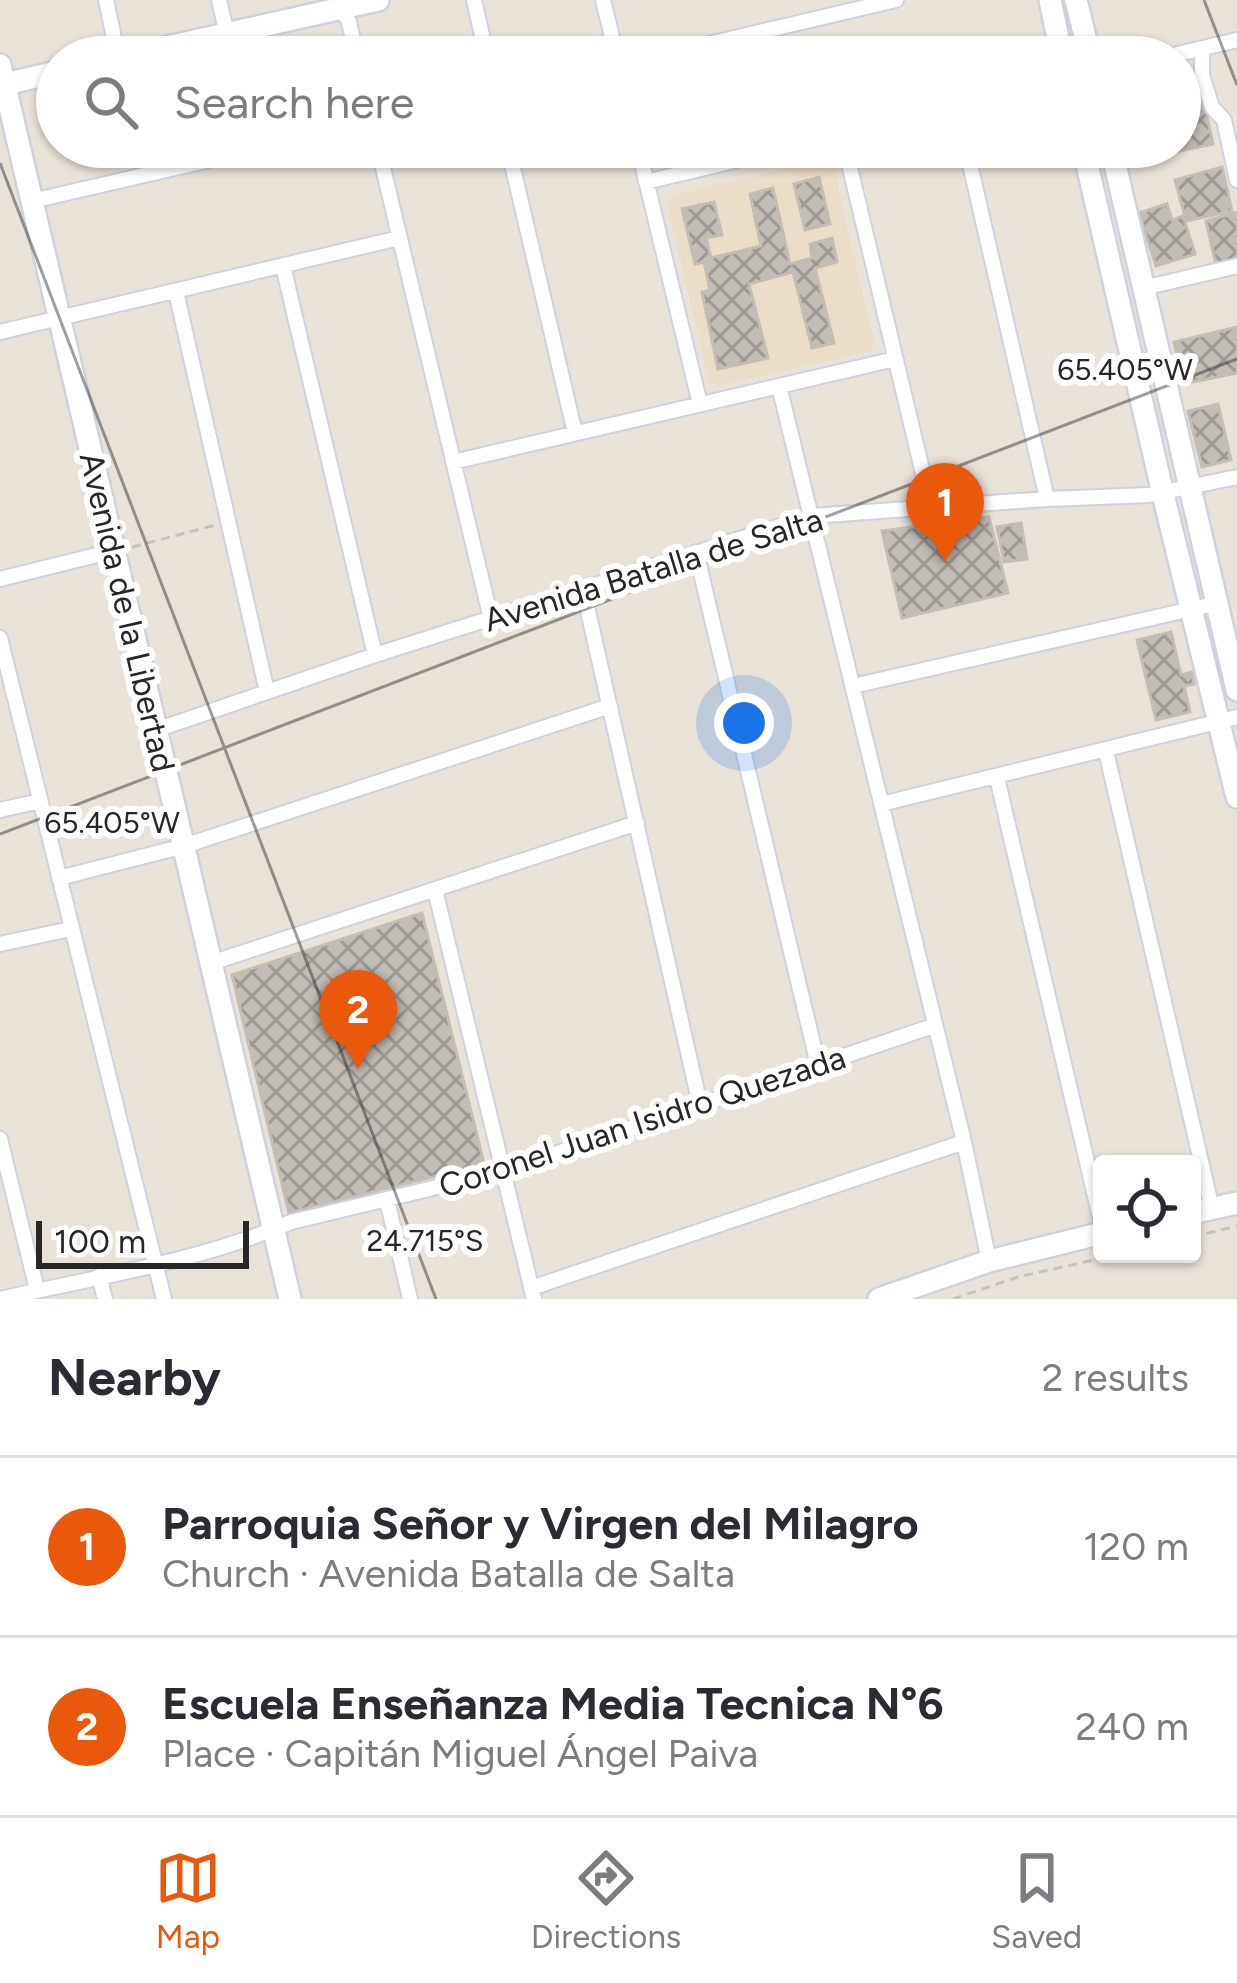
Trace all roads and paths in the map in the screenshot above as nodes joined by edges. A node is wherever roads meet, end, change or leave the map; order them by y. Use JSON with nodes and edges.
{"nodes":[{"id":1,"x":106,"y":0,"type":"edge"},
{"id":2,"x":219,"y":0,"type":"edge"},
{"id":3,"x":378,"y":0,"type":"edge"},
{"id":4,"x":474,"y":0,"type":"edge"},
{"id":5,"x":603,"y":0,"type":"edge"},
{"id":6,"x":896,"y":0,"type":"edge"},
{"id":7,"x":1050,"y":0,"type":"edge"},
{"id":8,"x":1076,"y":0,"type":"edge"},
{"id":9,"x":339,"y":4,"type":"edge"},
{"id":10,"x":227,"y":34,"type":"junction"},
{"id":11,"x":115,"y":36,"type":"edge"},
{"id":12,"x":218,"y":36,"type":"edge"},
{"id":13,"x":352,"y":36,"type":"edge"},
{"id":14,"x":482,"y":36,"type":"edge"},
{"id":15,"x":612,"y":36,"type":"edge"},
{"id":16,"x":743,"y":36,"type":"edge"},
{"id":17,"x":1058,"y":36,"type":"edge"},
{"id":18,"x":1085,"y":36,"type":"edge"},
{"id":19,"x":1237,"y":40,"type":"edge"},
{"id":20,"x":1202,"y":49,"type":"joint"},
{"id":21,"x":36,"y":75,"type":"edge"},
{"id":22,"x":2,"y":79,"type":"edge"},
{"id":23,"x":175,"y":168,"type":"edge"},
{"id":24,"x":383,"y":168,"type":"edge"},
{"id":25,"x":513,"y":168,"type":"edge"},
{"id":26,"x":643,"y":168,"type":"edge"},
{"id":27,"x":704,"y":168,"type":"edge"},
{"id":28,"x":850,"y":168,"type":"edge"},
{"id":29,"x":971,"y":168,"type":"edge"},
{"id":30,"x":1088,"y":168,"type":"edge"},
{"id":31,"x":1116,"y":168,"type":"edge"},
{"id":32,"x":1237,"y":180,"type":"edge"},
{"id":33,"x":646,"y":182,"type":"junction"},
{"id":34,"x":32,"y":201,"type":"junction"},
{"id":35,"x":399,"y":238,"type":"junction"},
{"id":36,"x":284,"y":266,"type":"junction"},
{"id":37,"x":1237,"y":266,"type":"edge"},
{"id":38,"x":1144,"y":288,"type":"junction"},
{"id":39,"x":176,"y":292,"type":"junction"},
{"id":40,"x":58,"y":318,"type":"junction"},
{"id":41,"x":0,"y":332,"type":"edge"},
{"id":42,"x":896,"y":359,"type":"junction"},
{"id":43,"x":779,"y":386,"type":"junction"},
{"id":44,"x":700,"y":404,"type":"junction"},
{"id":45,"x":575,"y":433,"type":"junction"},
{"id":46,"x":453,"y":463,"type":"junction"},
{"id":47,"x":1237,"y":477,"type":"edge"},
{"id":48,"x":1190,"y":488,"type":"junction"},
{"id":49,"x":1162,"y":494,"type":"junction"},
{"id":50,"x":1047,"y":500,"type":"junction"},
{"id":51,"x":932,"y":507,"type":"junction"},
{"id":52,"x":812,"y":516,"type":"junction"},
{"id":53,"x":229,"y":522,"type":"junction"},
{"id":54,"x":113,"y":551,"type":"junction"},
{"id":55,"x":696,"y":552,"type":"junction"},
{"id":56,"x":0,"y":579,"type":"edge"},
{"id":57,"x":584,"y":589,"type":"junction"},
{"id":58,"x":1218,"y":604,"type":"junction"},
{"id":59,"x":1192,"y":610,"type":"junction"},
{"id":60,"x":490,"y":619,"type":"junction"},
{"id":61,"x":0,"y":638,"type":"edge"},
{"id":62,"x":375,"y":655,"type":"junction"},
{"id":63,"x":853,"y":686,"type":"junction"},
{"id":64,"x":1237,"y":690,"type":"edge"},
{"id":65,"x":267,"y":692,"type":"junction"},
{"id":66,"x":610,"y":706,"type":"junction"},
{"id":67,"x":1228,"y":719,"type":"edge"},
{"id":68,"x":156,"y":730,"type":"junction"},
{"id":69,"x":1106,"y":751,"type":"junction"},
{"id":70,"x":997,"y":778,"type":"junction"},
{"id":71,"x":1237,"y":797,"type":"edge"},
{"id":72,"x":40,"y":801,"type":"junction"},
{"id":73,"x":881,"y":804,"type":"junction"},
{"id":74,"x":0,"y":810,"type":"edge"},
{"id":75,"x":637,"y":823,"type":"junction"},
{"id":76,"x":184,"y":846,"type":"junction"},
{"id":77,"x":59,"y":878,"type":"junction"},
{"id":78,"x":435,"y":890,"type":"junction"},
{"id":79,"x":71,"y":928,"type":"junction"},
{"id":80,"x":0,"y":944,"type":"edge"},
{"id":81,"x":211,"y":963,"type":"junction"},
{"id":82,"x":933,"y":1025,"type":"junction"},
{"id":83,"x":818,"y":1066,"type":"junction"},
{"id":84,"x":700,"y":1105,"type":"junction"},
{"id":85,"x":0,"y":1139,"type":"edge"},
{"id":86,"x":964,"y":1142,"type":"junction"},
{"id":87,"x":504,"y":1171,"type":"junction"},
{"id":88,"x":1093,"y":1190,"type":"edge"},
{"id":89,"x":387,"y":1199,"type":"junction"},
{"id":90,"x":1237,"y":1202,"type":"edge"},
{"id":91,"x":1202,"y":1211,"type":"edge"},
{"id":92,"x":1237,"y":1226,"type":"edge"},
{"id":93,"x":274,"y":1229,"type":"junction"},
{"id":94,"x":1093,"y":1232,"type":"edge"},
{"id":95,"x":1201,"y":1235,"type":"edge"},
{"id":96,"x":1093,"y":1260,"type":"edge"},
{"id":97,"x":989,"y":1261,"type":"junction"},
{"id":98,"x":156,"y":1263,"type":"junction"},
{"id":99,"x":99,"y":1276,"type":"junction"},
{"id":100,"x":37,"y":1290,"type":"junction"},
{"id":101,"x":533,"y":1293,"type":"edge"},
{"id":102,"x":2,"y":1299,"type":"edge"},
{"id":103,"x":105,"y":1299,"type":"edge"},
{"id":104,"x":164,"y":1299,"type":"edge"},
{"id":105,"x":290,"y":1299,"type":"edge"},
{"id":106,"x":410,"y":1299,"type":"edge"},
{"id":107,"x":880,"y":1299,"type":"edge"},
{"id":108,"x":953,"y":1299,"type":"edge"}],
"edges":[{"from":1,"to":11,"type":"street"},
{"from":2,"to":10,"type":"street"},
{"from":3,"to":9,"type":"main road"},
{"from":4,"to":14,"type":"street"},
{"from":5,"to":15,"type":"street"},
{"from":6,"to":16,"type":"street"},
{"from":7,"to":17,"type":"main road"},
{"from":8,"to":18,"type":"main road"},
{"from":9,"to":10,"type":"main road"},
{"from":9,"to":13,"type":"street"},
{"from":10,"to":12,"type":"main road"},
{"from":19,"to":20,"type":"street"},
{"from":20,"to":32,"type":"street"},
{"from":21,"to":22,"type":"main road"},
{"from":22,"to":34,"type":"main road","name":"Avenida de la Libertad"},
{"from":23,"to":34,"type":"street"},
{"from":24,"to":35,"type":"street"},
{"from":25,"to":45,"type":"street"},
{"from":26,"to":33,"type":"street"},
{"from":27,"to":33,"type":"street"},
{"from":28,"to":42,"type":"street"},
{"from":29,"to":50,"type":"street"},
{"from":30,"to":49,"type":"main road"},
{"from":31,"to":38,"type":"main road"},
{"from":33,"to":44,"type":"street"},
{"from":34,"to":40,"type":"main road","name":"Avenida de la Libertad"},
{"from":35,"to":36,"type":"street"},
{"from":35,"to":46,"type":"street"},
{"from":36,"to":39,"type":"street"},
{"from":36,"to":62,"type":"street"},
{"from":37,"to":38,"type":"street"},
{"from":38,"to":48,"type":"main road"},
{"from":39,"to":40,"type":"street"},
{"from":39,"to":53,"type":"street"},
{"from":40,"to":41,"type":"street"},
{"from":40,"to":54,"type":"main road","name":"Avenida de la Libertad"},
{"from":42,"to":43,"type":"street"},
{"from":42,"to":51,"type":"street"},
{"from":43,"to":44,"type":"street"},
{"from":43,"to":52,"type":"street"},
{"from":44,"to":45,"type":"street"},
{"from":45,"to":46,"type":"street"},
{"from":46,"to":60,"type":"street"},
{"from":47,"to":48,"type":"street","name":"Avenida Batalla de Salta"},
{"from":48,"to":49,"type":"street","name":"Avenida Batalla de Salta"},
{"from":48,"to":58,"type":"main road"},
{"from":49,"to":50,"type":"street","name":"Avenida Batalla de Salta"},
{"from":49,"to":59,"type":"main road"},
{"from":50,"to":51,"type":"street","name":"Avenida Batalla de Salta"},
{"from":51,"to":52,"type":"street","name":"Avenida Batalla de Salta"},
{"from":52,"to":55,"type":"street","name":"Avenida Batalla de Salta"},
{"from":52,"to":63,"type":"street"},
{"from":53,"to":54,"type":"path"},
{"from":53,"to":65,"type":"street"},
{"from":54,"to":56,"type":"street"},
{"from":54,"to":68,"type":"main road","name":"Avenida de la Libertad"},
{"from":55,"to":57,"type":"street","name":"Avenida Batalla de Salta"},
{"from":55,"to":83,"type":"street"},
{"from":57,"to":60,"type":"street","name":"Avenida Batalla de Salta"},
{"from":57,"to":66,"type":"street"},
{"from":58,"to":59,"type":"street"},
{"from":58,"to":64,"type":"main road"},
{"from":59,"to":63,"type":"street"},
{"from":59,"to":67,"type":"main road"},
{"from":60,"to":62,"type":"street","name":"Avenida Batalla de Salta"},
{"from":61,"to":72,"type":"street"},
{"from":62,"to":65,"type":"street","name":"Avenida Batalla de Salta"},
{"from":63,"to":73,"type":"street"},
{"from":65,"to":68,"type":"street","name":"Avenida Batalla de Salta"},
{"from":66,"to":75,"type":"street"},
{"from":66,"to":76,"type":"street"},
{"from":67,"to":69,"type":"street"},
{"from":67,"to":71,"type":"main road"},
{"from":68,"to":76,"type":"main road","name":"Avenida de la Libertad"},
{"from":69,"to":70,"type":"street"},
{"from":69,"to":91,"type":"street"},
{"from":70,"to":73,"type":"street"},
{"from":70,"to":88,"type":"street"},
{"from":72,"to":74,"type":"street"},
{"from":72,"to":77,"type":"street"},
{"from":73,"to":82,"type":"street"},
{"from":75,"to":78,"type":"street"},
{"from":75,"to":84,"type":"street"},
{"from":76,"to":77,"type":"street"},
{"from":76,"to":81,"type":"main road","name":"Avenida de la Libertad"},
{"from":77,"to":79,"type":"street"},
{"from":78,"to":81,"type":"street"},
{"from":78,"to":87,"type":"street"},
{"from":79,"to":80,"type":"street"},
{"from":79,"to":98,"type":"street"},
{"from":81,"to":93,"type":"main road","name":"Avenida de la Libertad"},
{"from":82,"to":83,"type":"street","name":"Coronel Juan Isidro Quezada"},
{"from":82,"to":86,"type":"street"},
{"from":83,"to":84,"type":"street","name":"Coronel Juan Isidro Quezada"},
{"from":84,"to":87,"type":"street","name":"Coronel Juan Isidro Quezada"},
{"from":85,"to":100,"type":"street"},
{"from":86,"to":97,"type":"street"},
{"from":86,"to":101,"type":"street"},
{"from":87,"to":89,"type":"street","name":"Coronel Juan Isidro Quezada"},
{"from":87,"to":101,"type":"street"},
{"from":89,"to":93,"type":"street","name":"Coronel Juan Isidro Quezada"},
{"from":89,"to":106,"type":"street"},
{"from":90,"to":91,"type":"main road"},
{"from":92,"to":95,"type":"path"},
{"from":93,"to":98,"type":"street","name":"Coronel Juan Isidro Quezada"},
{"from":93,"to":105,"type":"main road","name":"Avenida de la Libertad"},
{"from":94,"to":97,"type":"main road"},
{"from":96,"to":108,"type":"path"},
{"from":97,"to":107,"type":"main road"},
{"from":98,"to":99,"type":"street","name":"Coronel Juan Isidro Quezada"},
{"from":98,"to":104,"type":"street"},
{"from":99,"to":100,"type":"street","name":"Coronel Juan Isidro Quezada"},
{"from":99,"to":103,"type":"street"},
{"from":100,"to":102,"type":"street","name":"Coronel Juan Isidro Quezada"}]}
